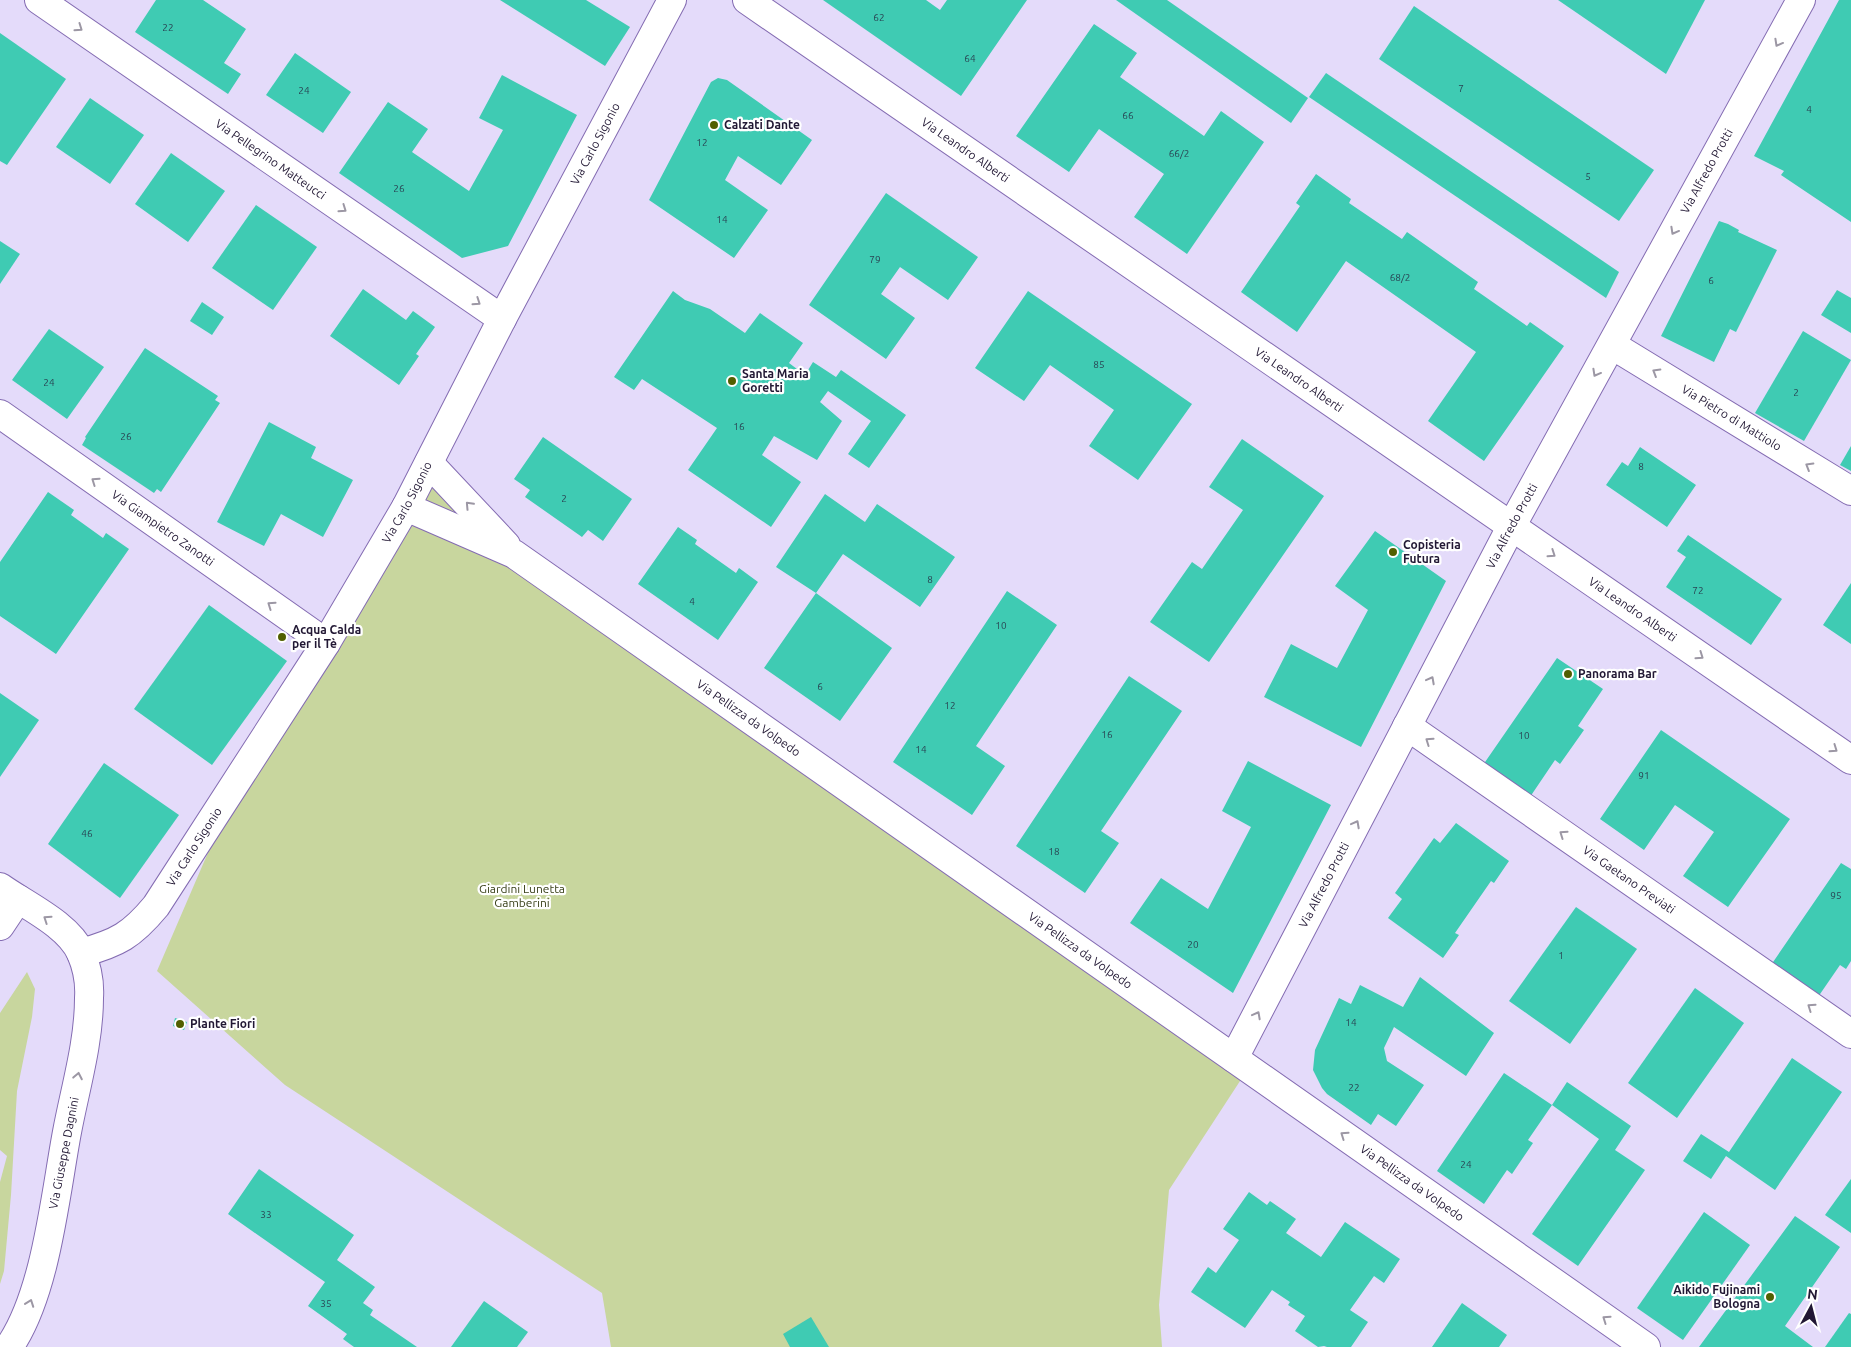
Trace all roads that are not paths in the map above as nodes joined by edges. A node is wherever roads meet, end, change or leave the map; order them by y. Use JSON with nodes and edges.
{"nodes":[{"id":1,"x":39,"y":0,"type":"edge"},
{"id":2,"x":672,"y":0,"type":"edge"},
{"id":3,"x":747,"y":0,"type":"edge"},
{"id":4,"x":1801,"y":0,"type":"edge"},
{"id":5,"x":502,"y":319,"type":"junction"},
{"id":6,"x":1612,"y":345,"type":"junction"},
{"id":7,"x":0,"y":414,"type":"edge"},
{"id":8,"x":429,"y":463,"type":"junction"},
{"id":9,"x":1851,"y":491,"type":"edge"},
{"id":10,"x":406,"y":507,"type":"junction"},
{"id":11,"x":1511,"y":527,"type":"junction"},
{"id":12,"x":514,"y":554,"type":"junction"},
{"id":13,"x":326,"y":643,"type":"junction"},
{"id":14,"x":1407,"y":726,"type":"junction"},
{"id":15,"x":1851,"y":760,"type":"edge"},
{"id":16,"x":9,"y":893,"type":"edge"},
{"id":17,"x":0,"y":926,"type":"edge"},
{"id":18,"x":81,"y":953,"type":"junction"},
{"id":19,"x":1851,"y":1034,"type":"edge"},
{"id":20,"x":1234,"y":1058,"type":"junction"},
{"id":21,"x":9,"y":1347,"type":"edge"},
{"id":22,"x":1646,"y":1347,"type":"edge"}],
"edges":[{"from":1,"to":5,"type":"street","name":"Via Pellegrino Matteucci","one_way":true},
{"from":2,"to":5,"type":"street","name":"Via Carlo Sigonio"},
{"from":3,"to":11,"type":"street","name":"Via Leandro Alberti"},
{"from":4,"to":6,"type":"street","name":"Via Alfredo Protti","one_way":true},
{"from":5,"to":8,"type":"street","name":"Via Carlo Sigonio"},
{"from":9,"to":6,"type":"street","name":"Via Pietro di Mattiolo","one_way":true},
{"from":6,"to":11,"type":"street","name":"Via Alfredo Protti","one_way":true},
{"from":13,"to":7,"type":"street","name":"Via Giampietro Zanotti","one_way":true},
{"from":8,"to":10,"type":"street","name":"Via Carlo Sigonio"},
{"from":12,"to":8,"type":"street","name":"Via Pellizza da Volpedo","one_way":true},
{"from":10,"to":12,"type":"street","name":"Via Pellizza da Volpedo"},
{"from":10,"to":13,"type":"street","name":"Via Carlo Sigonio"},
{"from":14,"to":11,"type":"street","name":"Via Alfredo Protti","one_way":true},
{"from":11,"to":15,"type":"street","name":"Via Leandro Alberti","one_way":true},
{"from":12,"to":20,"type":"street","name":"Via Pellizza da Volpedo"},
{"from":13,"to":18,"type":"street","name":"Via Carlo Sigonio"},
{"from":19,"to":14,"type":"street","name":"Via Gaetano Previati","one_way":true},
{"from":20,"to":14,"type":"street","name":"Via Alfredo Protti","one_way":true},
{"from":16,"to":17,"type":"street"},
{"from":18,"to":16,"type":"street","one_way":true},
{"from":21,"to":18,"type":"street","name":"Via Giuseppe Dagnini","one_way":true},
{"from":22,"to":20,"type":"street","name":"Via Pellizza da Volpedo","one_way":true}]}
